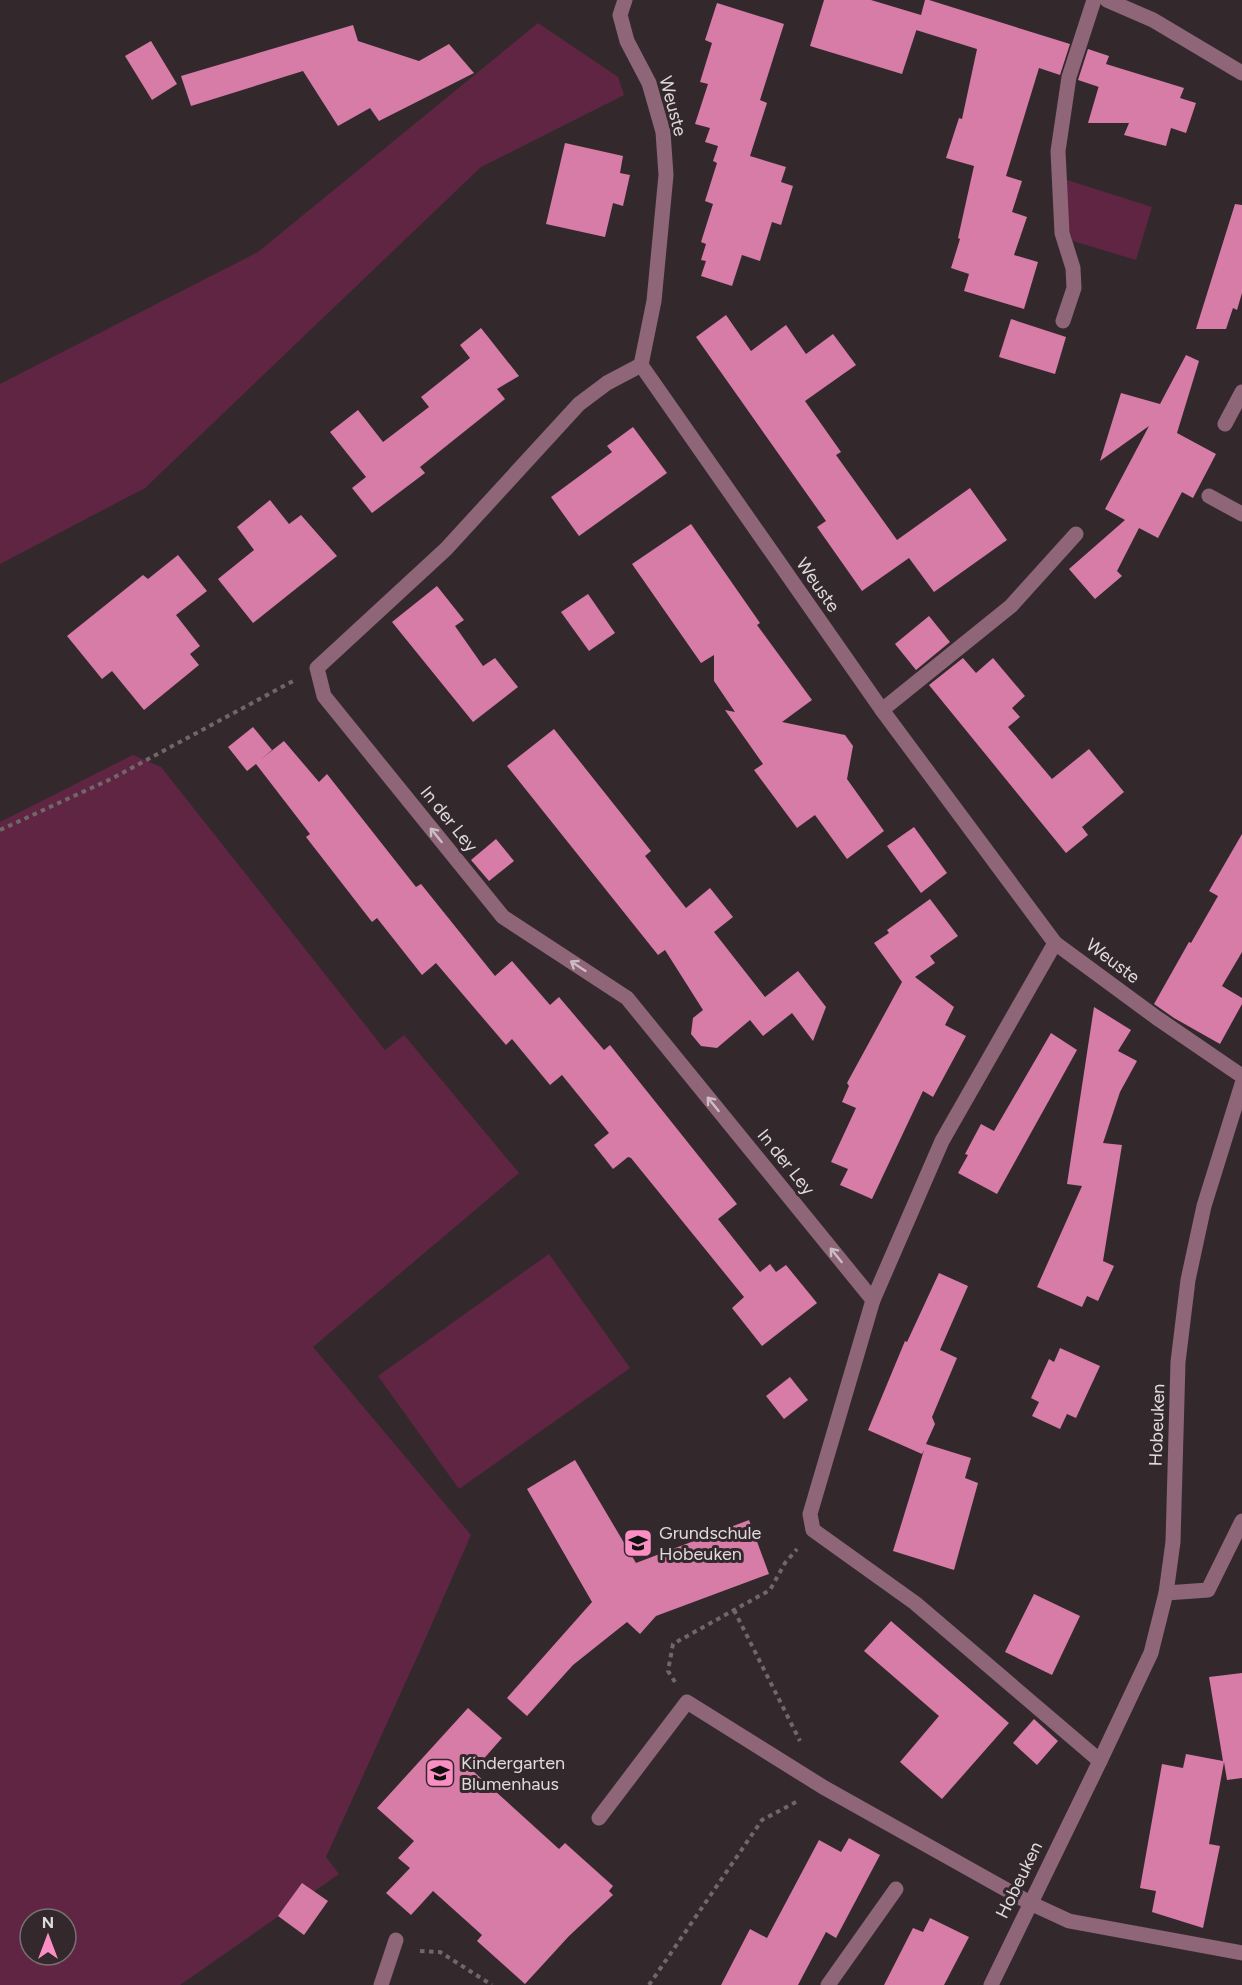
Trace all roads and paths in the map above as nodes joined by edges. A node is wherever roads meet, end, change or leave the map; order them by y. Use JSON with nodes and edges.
{"nodes":[{"id":1,"x":625,"y":0,"type":"edge"},
{"id":2,"x":1094,"y":0,"type":"edge"},
{"id":3,"x":1107,"y":0,"type":"edge"},
{"id":4,"x":1242,"y":73,"type":"edge"},
{"id":5,"x":1063,"y":321,"type":"dead end"},
{"id":6,"x":641,"y":366,"type":"junction"},
{"id":7,"x":1242,"y":392,"type":"edge"},
{"id":8,"x":1225,"y":424,"type":"dead end"},
{"id":9,"x":1209,"y":496,"type":"dead end"},
{"id":10,"x":1242,"y":514,"type":"edge"},
{"id":11,"x":1076,"y":534,"type":"dead end"},
{"id":12,"x":317,"y":668,"type":"junction"},
{"id":13,"x":882,"y":711,"type":"junction"},
{"id":14,"x":0,"y":830,"type":"edge"},
{"id":15,"x":1055,"y":943,"type":"junction"},
{"id":16,"x":1242,"y":1076,"type":"edge"},
{"id":17,"x":1242,"y":1084,"type":"edge"},
{"id":18,"x":873,"y":1300,"type":"junction"},
{"id":19,"x":1242,"y":1521,"type":"edge"},
{"id":20,"x":798,"y":1548,"type":"dead end"},
{"id":21,"x":1167,"y":1593,"type":"junction"},
{"id":22,"x":734,"y":1610,"type":"junction"},
{"id":23,"x":687,"y":1702,"type":"junction"},
{"id":24,"x":802,"y":1746,"type":"dead end"},
{"id":25,"x":1100,"y":1761,"type":"junction"},
{"id":26,"x":823,"y":1787,"type":"junction"},
{"id":27,"x":599,"y":1818,"type":"dead end"},
{"id":28,"x":896,"y":1889,"type":"dead end"},
{"id":29,"x":1030,"y":1903,"type":"junction"},
{"id":30,"x":394,"y":1946,"type":"joint"},
{"id":31,"x":1242,"y":1953,"type":"edge"},
{"id":32,"x":381,"y":1985,"type":"edge"},
{"id":33,"x":492,"y":1985,"type":"edge"},
{"id":34,"x":648,"y":1985,"type":"edge"},
{"id":35,"x":828,"y":1985,"type":"edge"},
{"id":36,"x":991,"y":1985,"type":"edge"}],
"edges":[{"from":1,"to":6,"type":"street","name":"Weuste"},
{"from":2,"to":5,"type":"street"},
{"from":3,"to":4,"type":"street"},
{"from":6,"to":12,"type":"street"},
{"from":6,"to":13,"type":"street","name":"Weuste"},
{"from":7,"to":8,"type":"street"},
{"from":9,"to":10,"type":"street"},
{"from":11,"to":13,"type":"street"},
{"from":12,"to":14,"type":"path"},
{"from":18,"to":12,"type":"street","name":"In der Ley","one_way":true},
{"from":13,"to":15,"type":"street","name":"Weuste"},
{"from":15,"to":16,"type":"street","name":"Weuste"},
{"from":15,"to":18,"type":"street"},
{"from":17,"to":21,"type":"street","name":"Hobeuken"},
{"from":18,"to":25,"type":"street"},
{"from":19,"to":21,"type":"street"},
{"from":20,"to":22,"type":"path"},
{"from":21,"to":25,"type":"street","name":"Hobeuken"},
{"from":22,"to":23,"type":"path"},
{"from":22,"to":24,"type":"path"},
{"from":23,"to":26,"type":"street"},
{"from":23,"to":27,"type":"street"},
{"from":25,"to":29,"type":"street","name":"Hobeuken"},
{"from":26,"to":29,"type":"street"},
{"from":26,"to":34,"type":"path"},
{"from":28,"to":35,"type":"street"},
{"from":29,"to":31,"type":"street"},
{"from":29,"to":36,"type":"street","name":"Hobeuken"},
{"from":30,"to":32,"type":"street"},
{"from":30,"to":33,"type":"path"}]}
